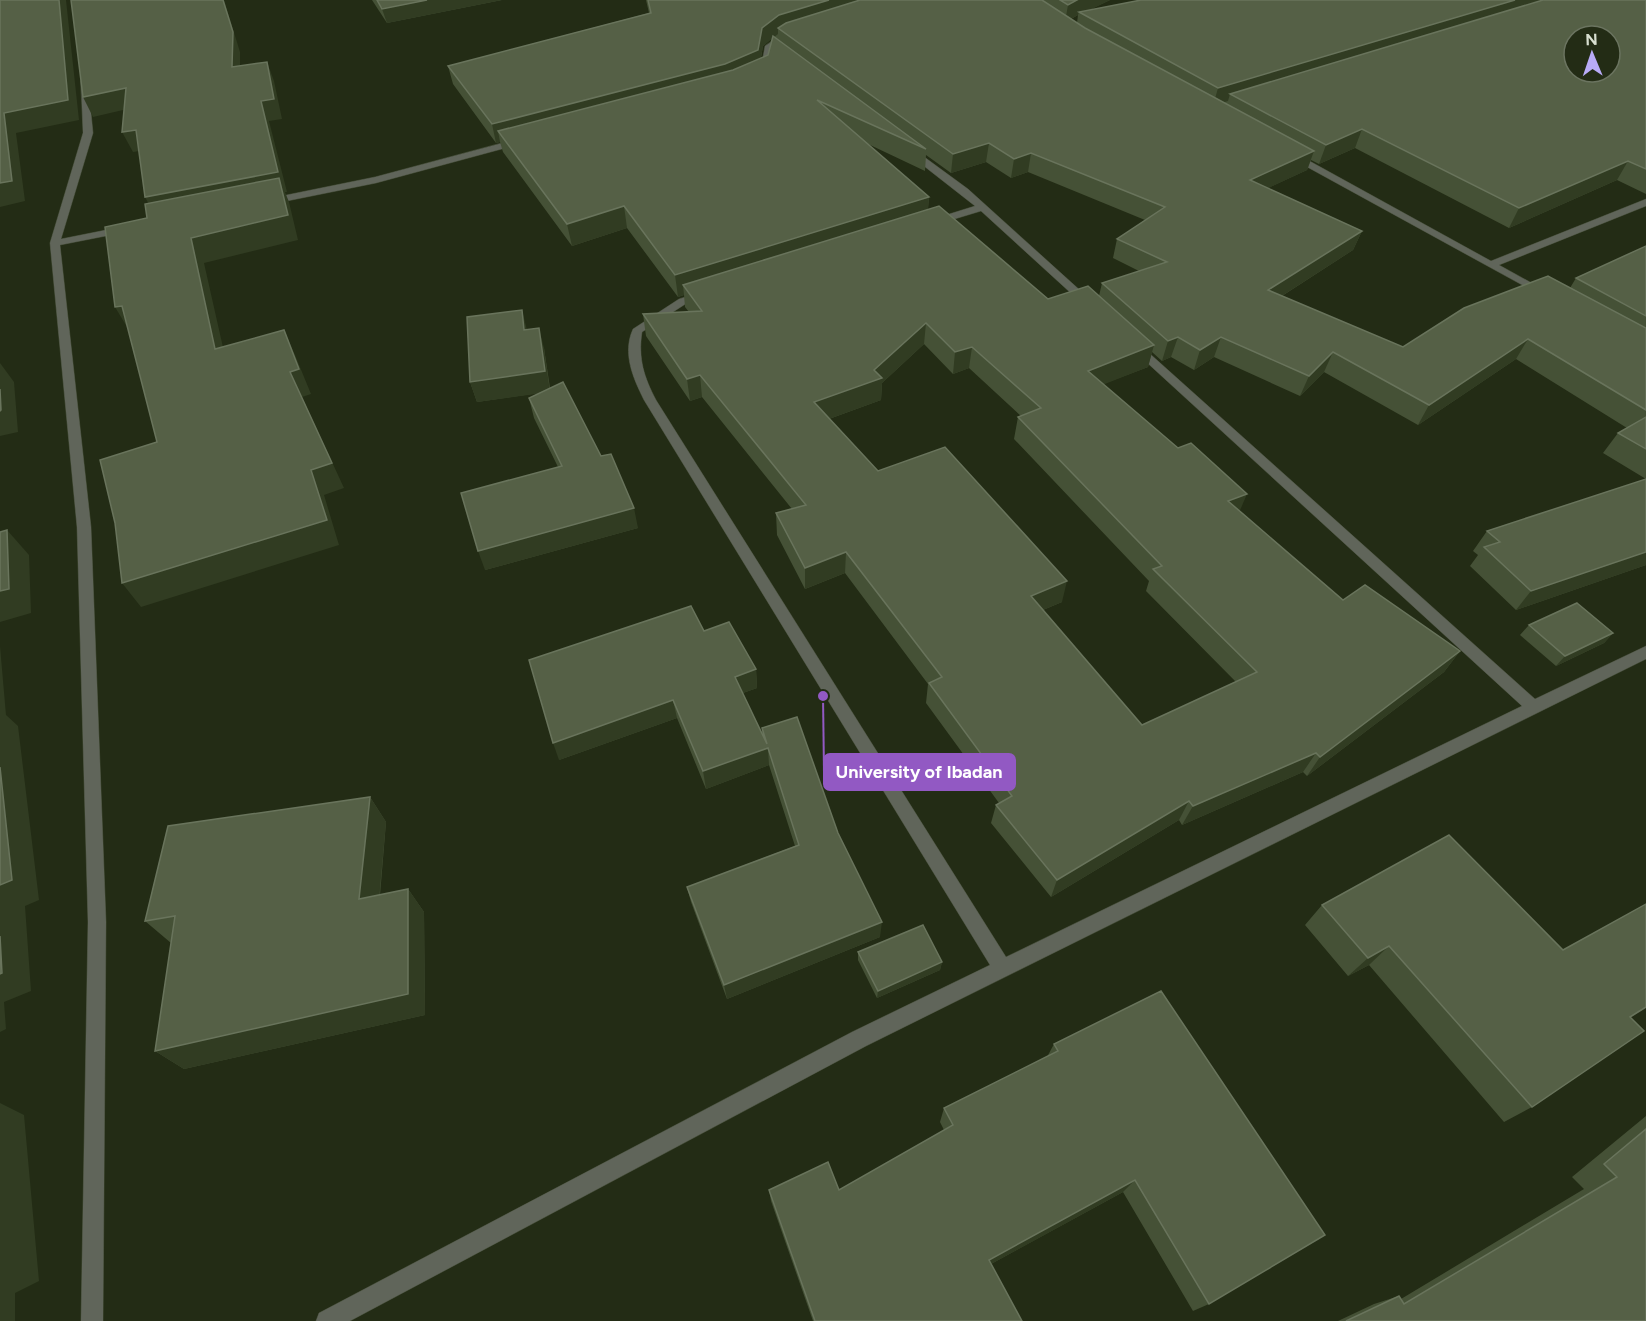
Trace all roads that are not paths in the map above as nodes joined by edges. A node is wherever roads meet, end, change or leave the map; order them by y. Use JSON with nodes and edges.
{"nodes":[{"id":1,"x":793,"y":34,"type":"edge"},
{"id":2,"x":82,"y":68,"type":"edge"},
{"id":3,"x":756,"y":75,"type":"edge"},
{"id":4,"x":535,"y":137,"type":"edge"},
{"id":5,"x":900,"y":143,"type":"edge"},
{"id":6,"x":1284,"y":151,"type":"edge"},
{"id":7,"x":1646,"y":202,"type":"edge"},
{"id":8,"x":262,"y":203,"type":"edge"},
{"id":9,"x":982,"y":207,"type":"junction"},
{"id":10,"x":927,"y":225,"type":"edge"},
{"id":11,"x":135,"y":227,"type":"edge"},
{"id":12,"x":55,"y":243,"type":"junction"},
{"id":13,"x":1491,"y":265,"type":"junction"},
{"id":14,"x":716,"y":291,"type":"edge"},
{"id":15,"x":1553,"y":299,"type":"edge"},
{"id":16,"x":1096,"y":310,"type":"edge"},
{"id":17,"x":1122,"y":334,"type":"edge"},
{"id":18,"x":1646,"y":652,"type":"edge"},
{"id":19,"x":1533,"y":707,"type":"junction"},
{"id":20,"x":1002,"y":968,"type":"junction"},
{"id":21,"x":92,"y":1321,"type":"edge"},
{"id":22,"x":327,"y":1321,"type":"edge"}],
"edges":[{"from":1,"to":3,"type":"street"},
{"from":2,"to":12,"type":"street"},
{"from":4,"to":8,"type":"street"},
{"from":5,"to":9,"type":"street"},
{"from":6,"to":13,"type":"street"},
{"from":7,"to":13,"type":"street"},
{"from":9,"to":10,"type":"street"},
{"from":9,"to":16,"type":"street"},
{"from":11,"to":12,"type":"street"},
{"from":12,"to":21,"type":"street"},
{"from":13,"to":15,"type":"street"},
{"from":14,"to":20,"type":"street"},
{"from":17,"to":19,"type":"street"},
{"from":18,"to":19,"type":"street"},
{"from":19,"to":20,"type":"street"},
{"from":20,"to":22,"type":"street"}]}
